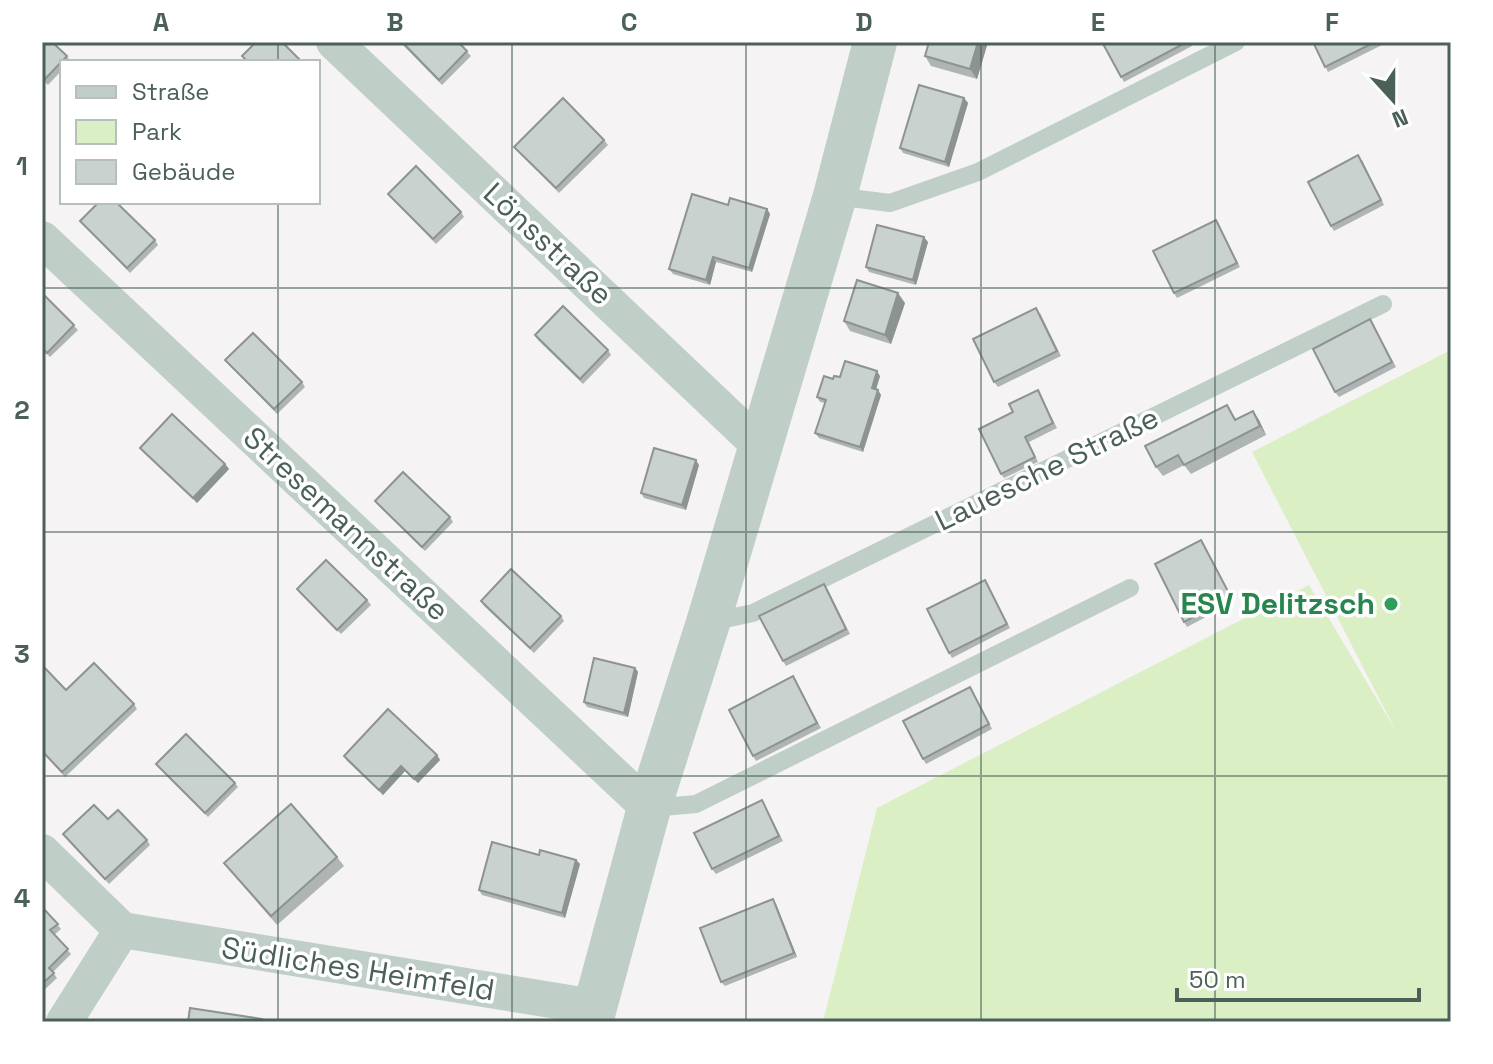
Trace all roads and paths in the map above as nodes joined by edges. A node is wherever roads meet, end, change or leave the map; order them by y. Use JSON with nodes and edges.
{"nodes":[{"id":1,"x":334,"y":42,"type":"edge"},
{"id":2,"x":875,"y":42,"type":"edge"},
{"id":3,"x":1236,"y":42,"type":"edge"},
{"id":4,"x":835,"y":196,"type":"junction"},
{"id":5,"x":42,"y":239,"type":"edge"},
{"id":6,"x":1383,"y":304,"type":"dead end"},
{"id":7,"x":761,"y":447,"type":"junction"},
{"id":8,"x":1130,"y":588,"type":"dead end"},
{"id":9,"x":708,"y":623,"type":"junction"},
{"id":10,"x":649,"y":808,"type":"junction"},
{"id":11,"x":42,"y":852,"type":"edge"},
{"id":12,"x":122,"y":930,"type":"junction"},
{"id":13,"x":593,"y":1014,"type":"edge"},
{"id":14,"x":64,"y":1022,"type":"edge"}],
"edges":[{"from":1,"to":7,"type":"street","name":"Lönsstraße"},
{"from":2,"to":4,"type":"street"},
{"from":3,"to":4,"type":"lane"},
{"from":4,"to":7,"type":"street"},
{"from":5,"to":10,"type":"street","name":"Stresemannstraße"},
{"from":6,"to":9,"type":"lane","name":"Lauesche Straße"},
{"from":7,"to":9,"type":"street"},
{"from":8,"to":10,"type":"lane"},
{"from":9,"to":10,"type":"street"},
{"from":10,"to":13,"type":"street"},
{"from":11,"to":12,"type":"street"},
{"from":12,"to":13,"type":"street","name":"Südliches Heimfeld"},
{"from":12,"to":14,"type":"street"}]}
